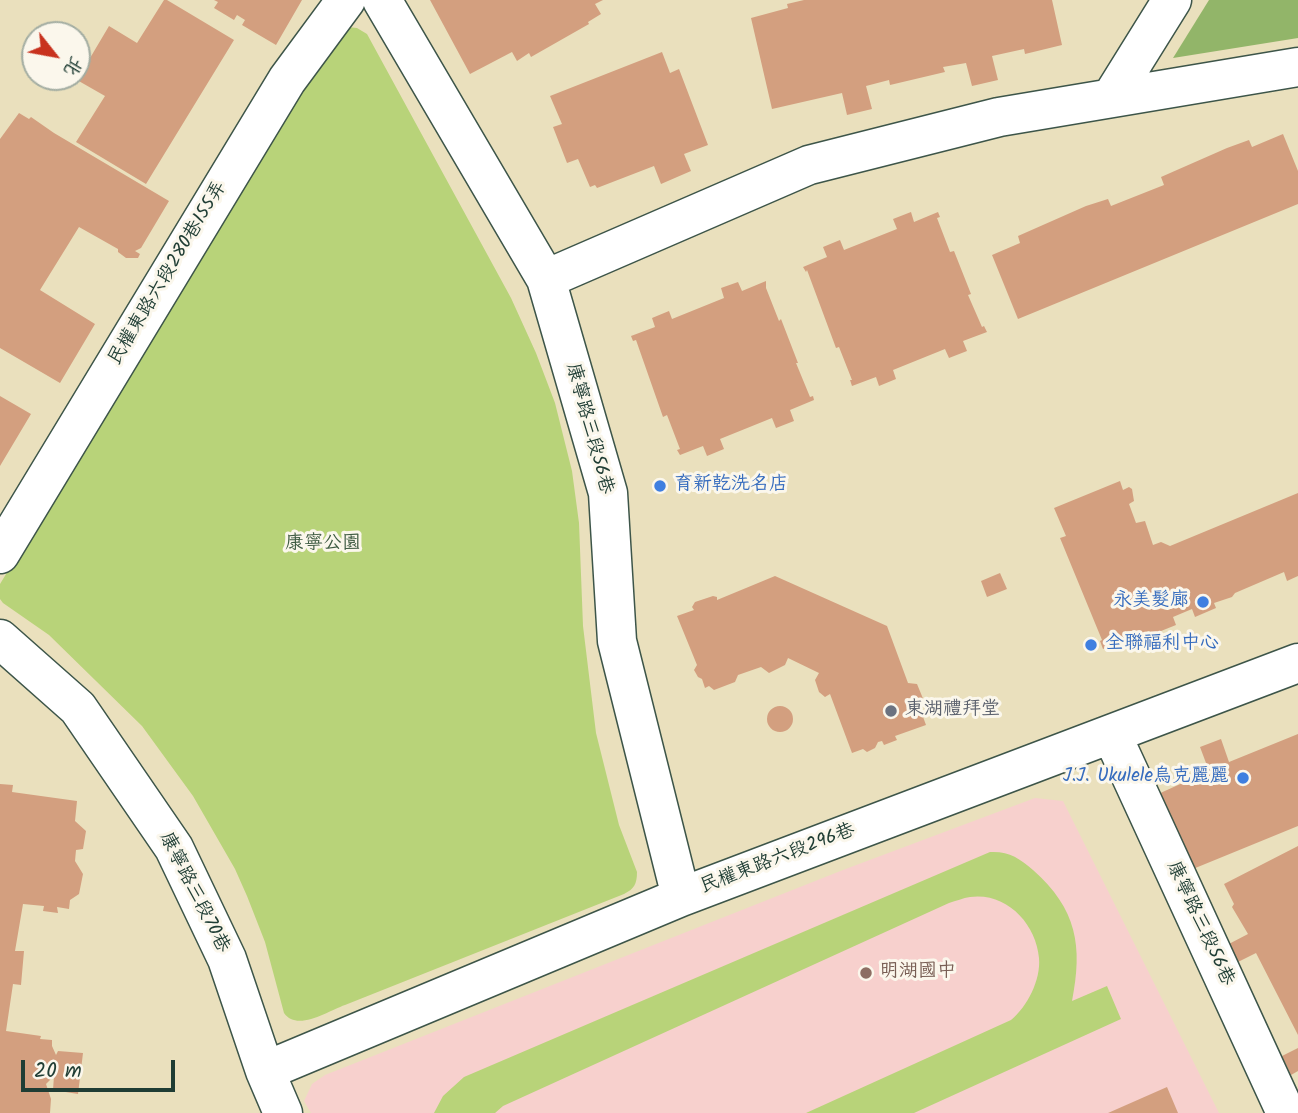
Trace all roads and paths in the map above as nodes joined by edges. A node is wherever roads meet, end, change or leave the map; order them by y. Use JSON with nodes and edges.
{"nodes":[{"id":1,"x":346,"y":0,"type":"edge"},
{"id":2,"x":382,"y":0,"type":"edge"},
{"id":3,"x":1172,"y":0,"type":"edge"},
{"id":4,"x":1298,"y":68,"type":"edge"},
{"id":5,"x":1111,"y":98,"type":"junction"},
{"id":6,"x":545,"y":279,"type":"junction"},
{"id":7,"x":0,"y":554,"type":"edge"},
{"id":8,"x":0,"y":639,"type":"edge"},
{"id":9,"x":1298,"y":663,"type":"edge"},
{"id":10,"x":1112,"y":735,"type":"junction"},
{"id":11,"x":681,"y":897,"type":"junction"},
{"id":12,"x":265,"y":1071,"type":"junction"},
{"id":13,"x":284,"y":1113,"type":"edge"},
{"id":14,"x":1286,"y":1113,"type":"edge"}],
"edges":[{"from":1,"to":7,"type":"street","name":"民權東路六段280巷155弄"},
{"from":2,"to":6,"type":"street","name":"康寧路三段56巷"},
{"from":3,"to":5,"type":"street"},
{"from":4,"to":5,"type":"street"},
{"from":5,"to":6,"type":"street"},
{"from":6,"to":11,"type":"street","name":"康寧路三段56巷"},
{"from":8,"to":12,"type":"street","name":"康寧路三段70巷"},
{"from":9,"to":10,"type":"street","name":"民權東路六段296巷"},
{"from":10,"to":11,"type":"street","name":"民權東路六段296巷"},
{"from":10,"to":14,"type":"street","name":"康寧路三段56巷"},
{"from":11,"to":12,"type":"street","name":"民權東路六段296巷"},
{"from":12,"to":13,"type":"street","name":"康寧路三段70巷"}]}
